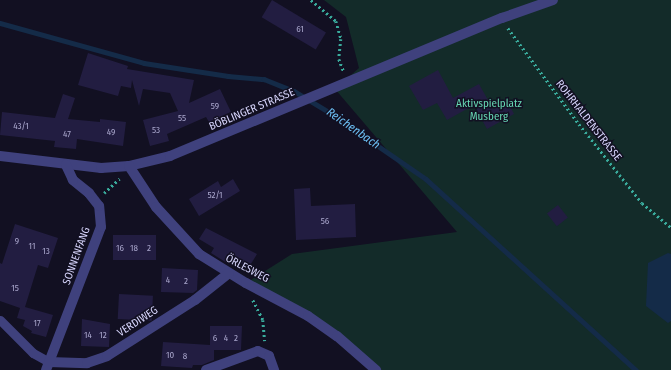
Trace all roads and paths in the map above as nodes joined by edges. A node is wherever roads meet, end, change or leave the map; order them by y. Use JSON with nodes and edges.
{"nodes":[{"id":1,"x":311,"y":0,"type":"edge"},
{"id":2,"x":553,"y":0,"type":"edge"},
{"id":3,"x":502,"y":18,"type":"junction"},
{"id":4,"x":347,"y":82,"type":"junction"},
{"id":5,"x":0,"y":156,"type":"edge"},
{"id":6,"x":66,"y":165,"type":"junction"},
{"id":7,"x":129,"y":166,"type":"junction"},
{"id":8,"x":671,"y":227,"type":"edge"},
{"id":9,"x":229,"y":273,"type":"junction"},
{"id":10,"x":246,"y":283,"type":"junction"},
{"id":11,"x":0,"y":320,"type":"edge"},
{"id":12,"x":264,"y":353,"type":"junction"},
{"id":13,"x":48,"y":366,"type":"edge"},
{"id":14,"x":206,"y":370,"type":"edge"},
{"id":15,"x":274,"y":370,"type":"edge"},
{"id":16,"x":376,"y":370,"type":"edge"}],
"edges":[{"from":1,"to":4,"type":"path"},
{"from":2,"to":3,"type":"street","name":"BÖBLINGER STRASSE"},
{"from":3,"to":4,"type":"street","name":"BÖBLINGER STRASSE"},
{"from":3,"to":8,"type":"path","name":"ROHRHALDENSTRASSE"},
{"from":4,"to":7,"type":"street","name":"BÖBLINGER STRASSE"},
{"from":5,"to":6,"type":"street","name":"BÖBLINGER STRASSE"},
{"from":6,"to":7,"type":"street","name":"BÖBLINGER STRASSE"},
{"from":6,"to":13,"type":"street","name":"SONNENFANG"},
{"from":7,"to":9,"type":"street","name":"ÖRLESWEG"},
{"from":9,"to":10,"type":"street","name":"ÖRLESWEG"},
{"from":9,"to":13,"type":"street","name":"VERDIWEG"},
{"from":10,"to":12,"type":"path"},
{"from":10,"to":16,"type":"street","name":"ÖRLESWEG"},
{"from":11,"to":13,"type":"lane"},
{"from":12,"to":14,"type":"street"},
{"from":12,"to":15,"type":"street"}]}
